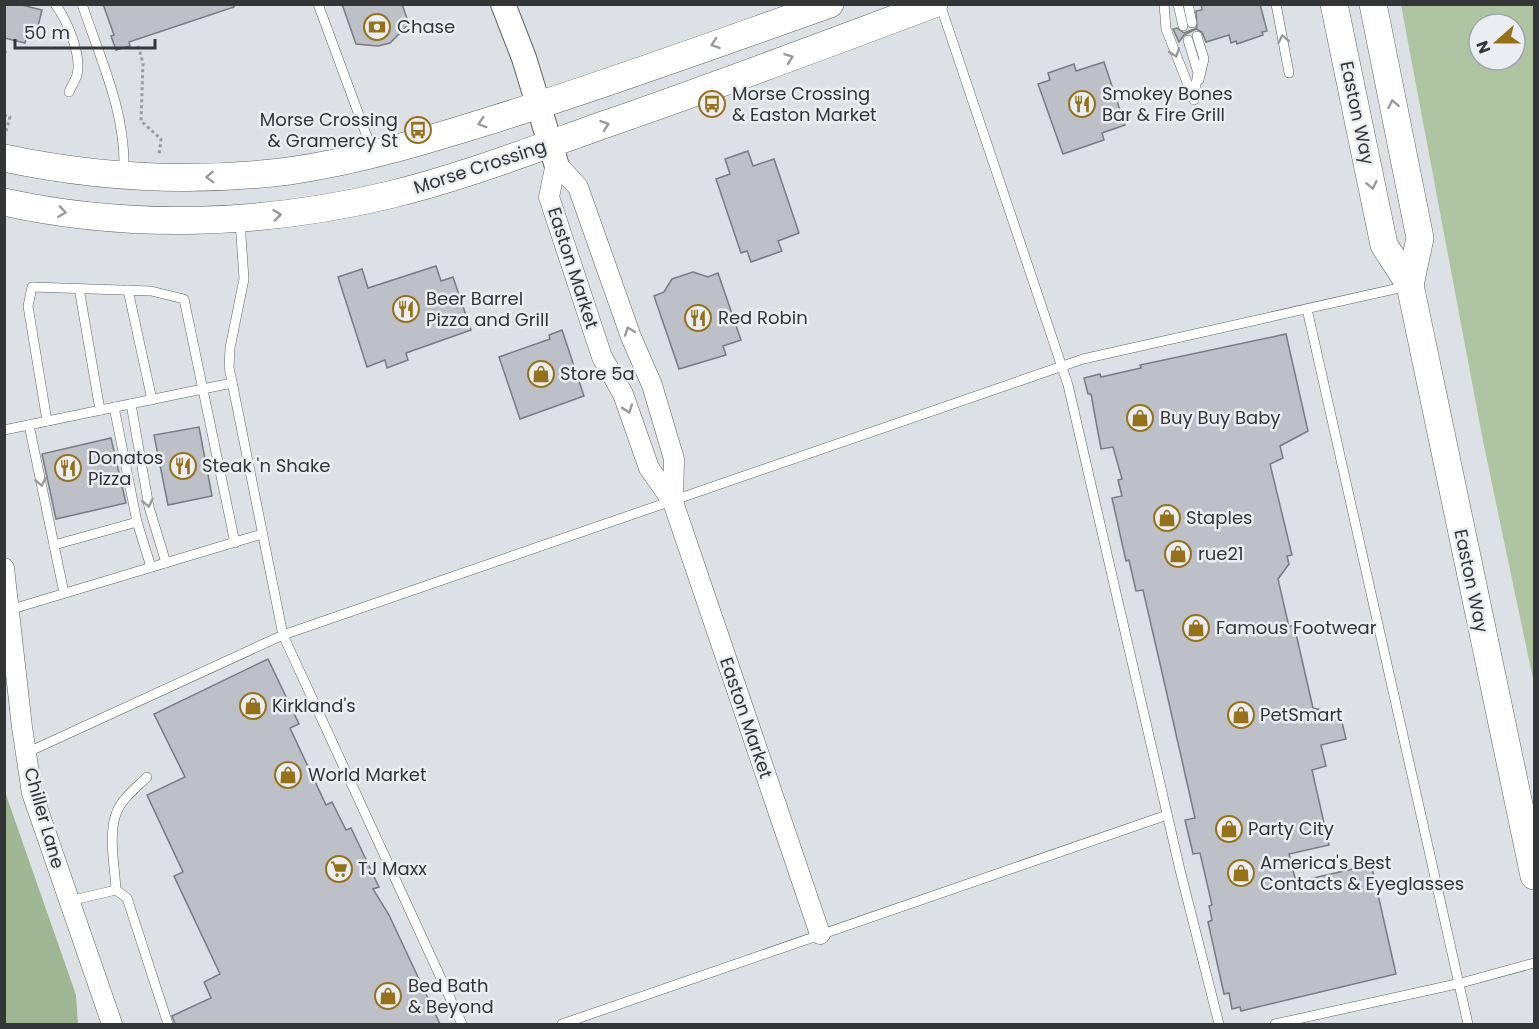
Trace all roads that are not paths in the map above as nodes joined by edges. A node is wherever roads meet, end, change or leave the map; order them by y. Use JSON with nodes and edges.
{"nodes":[{"id":1,"x":55,"y":4,"type":"edge"},
{"id":2,"x":82,"y":4,"type":"edge"},
{"id":3,"x":318,"y":4,"type":"edge"},
{"id":4,"x":503,"y":4,"type":"edge"},
{"id":5,"x":830,"y":4,"type":"edge"},
{"id":6,"x":934,"y":4,"type":"edge"},
{"id":7,"x":940,"y":4,"type":"edge"},
{"id":8,"x":1164,"y":4,"type":"edge"},
{"id":9,"x":1178,"y":4,"type":"edge"},
{"id":10,"x":1188,"y":4,"type":"edge"},
{"id":11,"x":1276,"y":4,"type":"edge"},
{"id":12,"x":1334,"y":4,"type":"edge"},
{"id":13,"x":1373,"y":4,"type":"edge"},
{"id":14,"x":1192,"y":38,"type":"dead end"},
{"id":15,"x":1289,"y":73,"type":"dead end"},
{"id":16,"x":69,"y":92,"type":"dead end"},
{"id":17,"x":538,"y":105,"type":"junction"},
{"id":18,"x":5,"y":147,"type":"edge"},
{"id":19,"x":553,"y":154,"type":"junction"},
{"id":20,"x":374,"y":155,"type":"junction"},
{"id":21,"x":124,"y":175,"type":"junction"},
{"id":22,"x":4,"y":202,"type":"edge"},
{"id":23,"x":240,"y":218,"type":"junction"},
{"id":24,"x":1410,"y":285,"type":"junction"},
{"id":25,"x":79,"y":288,"type":"junction"},
{"id":26,"x":128,"y":290,"type":"junction"},
{"id":27,"x":1307,"y":309,"type":"junction"},
{"id":28,"x":1063,"y":367,"type":"junction"},
{"id":29,"x":232,"y":383,"type":"junction"},
{"id":30,"x":202,"y":389,"type":"junction"},
{"id":31,"x":152,"y":400,"type":"junction"},
{"id":32,"x":131,"y":404,"type":"junction"},
{"id":33,"x":114,"y":407,"type":"junction"},
{"id":34,"x":100,"y":410,"type":"junction"},
{"id":35,"x":47,"y":422,"type":"junction"},
{"id":36,"x":29,"y":425,"type":"junction"},
{"id":37,"x":4,"y":430,"type":"edge"},
{"id":38,"x":672,"y":502,"type":"junction"},
{"id":39,"x":137,"y":522,"type":"junction"},
{"id":40,"x":262,"y":534,"type":"junction"},
{"id":41,"x":234,"y":543,"type":"junction"},
{"id":42,"x":54,"y":545,"type":"junction"},
{"id":43,"x":166,"y":563,"type":"junction"},
{"id":44,"x":151,"y":567,"type":"junction"},
{"id":45,"x":4,"y":568,"type":"edge"},
{"id":46,"x":64,"y":593,"type":"junction"},
{"id":47,"x":9,"y":610,"type":"junction"},
{"id":48,"x":283,"y":635,"type":"junction"},
{"id":49,"x":26,"y":753,"type":"junction"},
{"id":50,"x":147,"y":777,"type":"dead end"},
{"id":51,"x":1167,"y":815,"type":"junction"},
{"id":52,"x":1534,"y":876,"type":"edge"},
{"id":53,"x":116,"y":890,"type":"junction"},
{"id":54,"x":69,"y":901,"type":"junction"},
{"id":55,"x":820,"y":934,"type":"junction"},
{"id":56,"x":1534,"y":963,"type":"edge"},
{"id":57,"x":1461,"y":983,"type":"junction"},
{"id":58,"x":112,"y":1024,"type":"edge"},
{"id":59,"x":168,"y":1024,"type":"edge"},
{"id":60,"x":462,"y":1024,"type":"edge"},
{"id":61,"x":562,"y":1024,"type":"edge"},
{"id":62,"x":1219,"y":1024,"type":"edge"},
{"id":63,"x":1275,"y":1024,"type":"edge"},
{"id":64,"x":1468,"y":1024,"type":"edge"}],
"edges":[{"from":1,"to":16,"type":"lane"},
{"from":2,"to":21,"type":"lane"},
{"from":3,"to":20,"type":"lane"},
{"from":4,"to":17,"type":"street"},
{"from":5,"to":17,"type":"main road","one_way":true},
{"from":19,"to":6,"type":"main road","name":"Morse Crossing","one_way":true},
{"from":7,"to":28,"type":"lane"},
{"from":8,"to":14,"type":"lane","one_way":true},
{"from":9,"to":10,"type":"lane"},
{"from":15,"to":11,"type":"lane","one_way":true},
{"from":12,"to":24,"type":"main road","name":"Easton Way","one_way":true},
{"from":24,"to":13,"type":"main road","name":"Easton Way","one_way":true},
{"from":17,"to":19,"type":"street"},
{"from":17,"to":20,"type":"main road","one_way":true},
{"from":18,"to":21,"type":"main road"},
{"from":23,"to":19,"type":"main road","name":"Morse Crossing","one_way":true},
{"from":38,"to":19,"type":"street","name":"Easton Market","one_way":true},
{"from":19,"to":38,"type":"street","name":"Easton Market","one_way":true},
{"from":20,"to":21,"type":"main road","one_way":true},
{"from":22,"to":23,"type":"main road","name":"Morse Crossing","one_way":true},
{"from":23,"to":29,"type":"lane"},
{"from":24,"to":27,"type":"lane"},
{"from":24,"to":52,"type":"main road","name":"Easton Way"},
{"from":25,"to":26,"type":"lane"},
{"from":25,"to":34,"type":"lane"},
{"from":25,"to":35,"type":"lane"},
{"from":26,"to":30,"type":"lane"},
{"from":26,"to":31,"type":"lane"},
{"from":27,"to":28,"type":"lane"},
{"from":27,"to":57,"type":"lane"},
{"from":28,"to":38,"type":"lane"},
{"from":28,"to":51,"type":"lane"},
{"from":29,"to":30,"type":"lane"},
{"from":29,"to":40,"type":"lane"},
{"from":30,"to":31,"type":"lane"},
{"from":30,"to":41,"type":"lane"},
{"from":31,"to":32,"type":"lane"},
{"from":32,"to":33,"type":"lane"},
{"from":32,"to":43,"type":"lane","one_way":true},
{"from":33,"to":34,"type":"lane"},
{"from":33,"to":39,"type":"lane"},
{"from":34,"to":35,"type":"lane"},
{"from":35,"to":36,"type":"lane"},
{"from":36,"to":37,"type":"lane"},
{"from":36,"to":42,"type":"lane","one_way":true},
{"from":38,"to":48,"type":"lane"},
{"from":38,"to":55,"type":"street","name":"Easton Market"},
{"from":39,"to":42,"type":"lane"},
{"from":39,"to":44,"type":"lane"},
{"from":40,"to":41,"type":"lane"},
{"from":40,"to":48,"type":"lane"},
{"from":41,"to":43,"type":"lane"},
{"from":42,"to":46,"type":"lane"},
{"from":43,"to":44,"type":"lane"},
{"from":44,"to":46,"type":"lane"},
{"from":45,"to":47,"type":"street","name":"Chiller Lane"},
{"from":46,"to":47,"type":"lane"},
{"from":47,"to":49,"type":"street","name":"Chiller Lane"},
{"from":48,"to":49,"type":"lane"},
{"from":48,"to":60,"type":"lane"},
{"from":49,"to":54,"type":"street","name":"Chiller Lane"},
{"from":50,"to":53,"type":"lane"},
{"from":51,"to":55,"type":"lane"},
{"from":51,"to":62,"type":"lane"},
{"from":53,"to":54,"type":"lane"},
{"from":53,"to":59,"type":"lane"},
{"from":54,"to":58,"type":"street","name":"Chiller Lane"},
{"from":55,"to":61,"type":"lane"},
{"from":56,"to":57,"type":"lane"},
{"from":57,"to":63,"type":"lane"},
{"from":57,"to":64,"type":"lane"}]}
